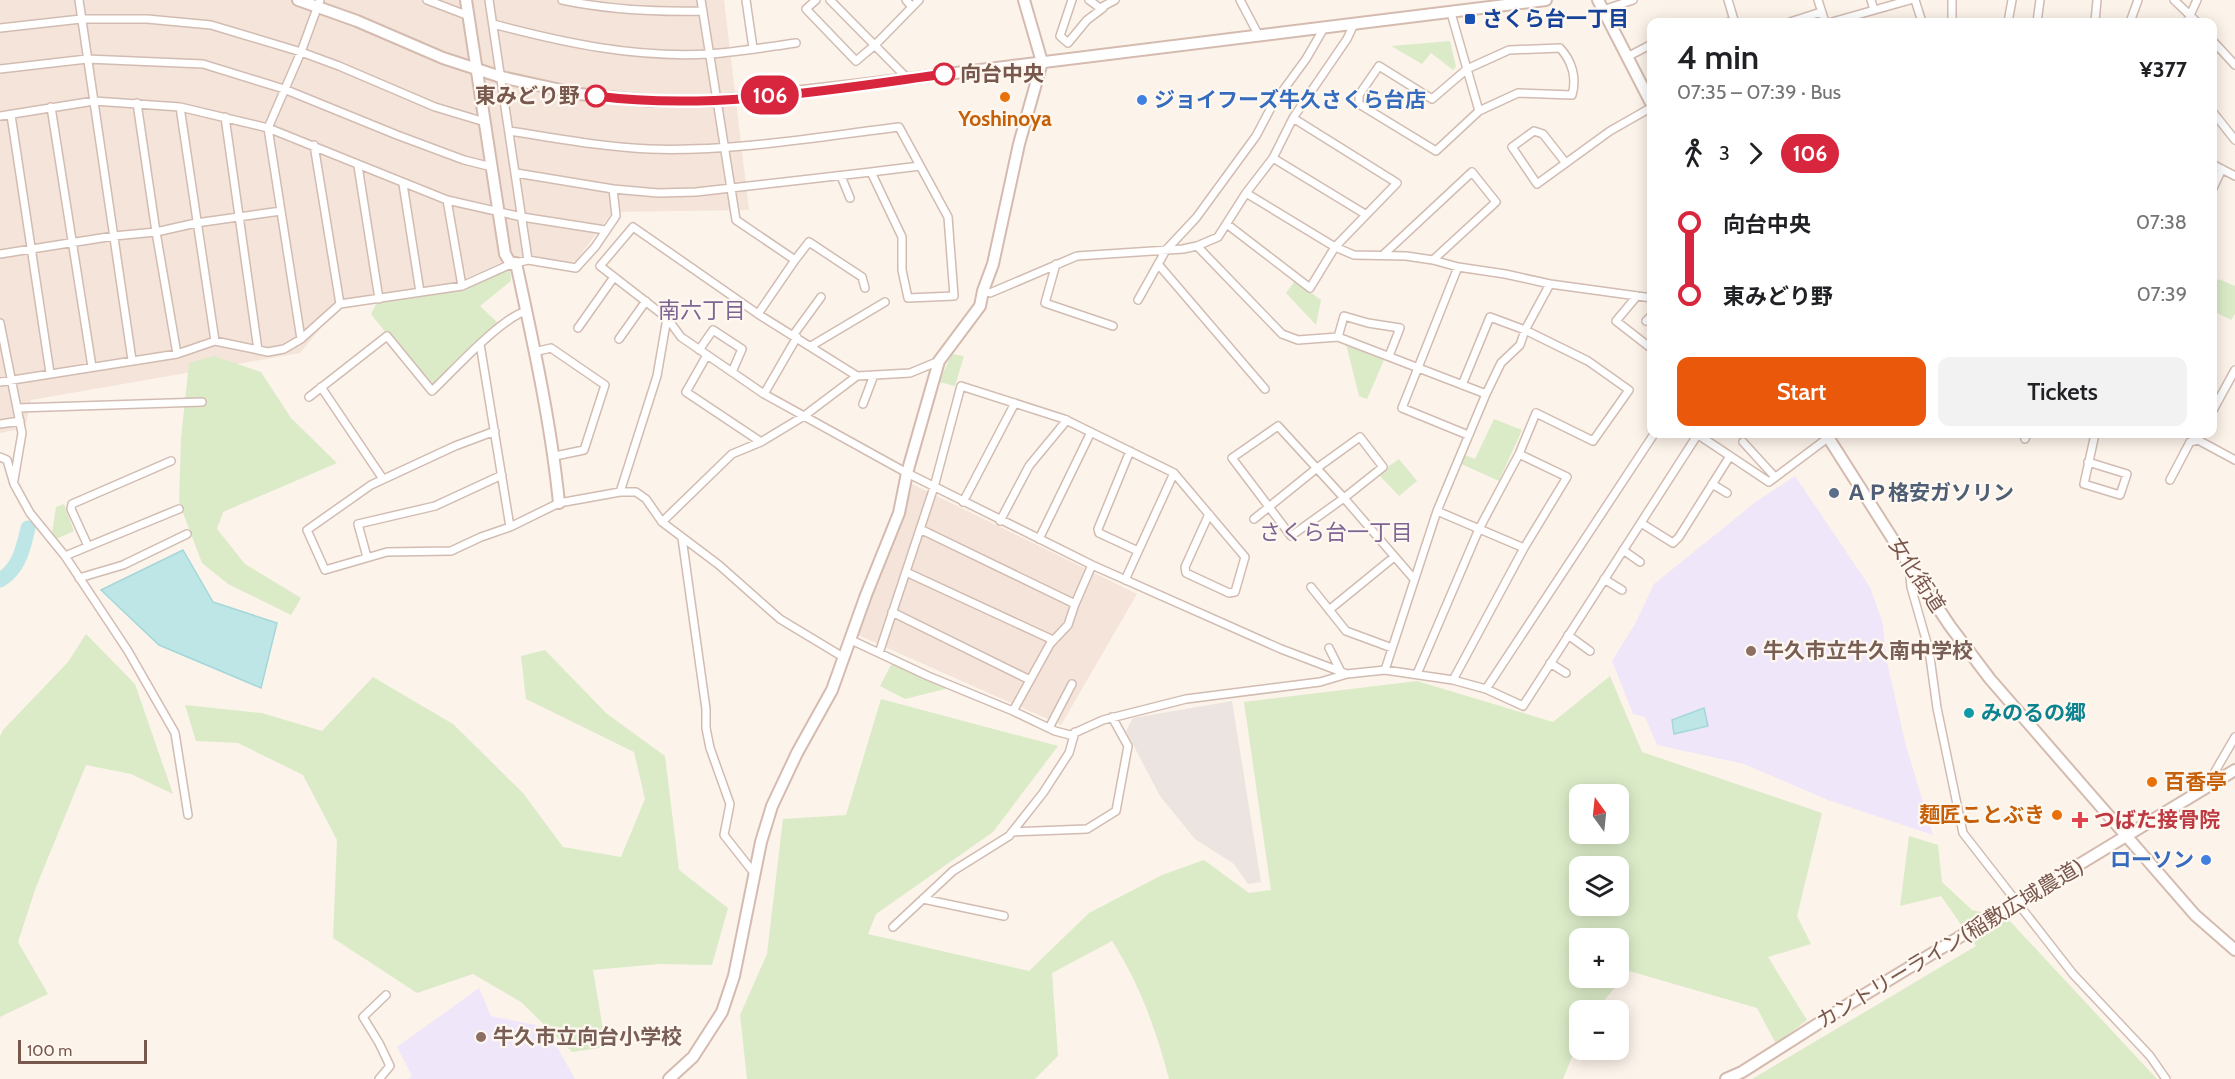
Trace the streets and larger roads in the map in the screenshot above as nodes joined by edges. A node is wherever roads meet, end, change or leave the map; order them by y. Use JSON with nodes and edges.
{"nodes":[{"id":1,"x":79,"y":0,"type":"edge"},
{"id":2,"x":298,"y":0,"type":"edge"},
{"id":3,"x":428,"y":0,"type":"edge"},
{"id":4,"x":466,"y":0,"type":"edge"},
{"id":5,"x":489,"y":0,"type":"edge"},
{"id":6,"x":562,"y":0,"type":"edge"},
{"id":7,"x":701,"y":0,"type":"edge"},
{"id":8,"x":746,"y":0,"type":"edge"},
{"id":9,"x":816,"y":0,"type":"edge"},
{"id":10,"x":830,"y":0,"type":"edge"},
{"id":11,"x":906,"y":0,"type":"edge"},
{"id":12,"x":919,"y":0,"type":"edge"},
{"id":13,"x":1024,"y":0,"type":"edge"},
{"id":14,"x":1072,"y":0,"type":"edge"},
{"id":15,"x":1089,"y":0,"type":"edge"},
{"id":16,"x":1115,"y":0,"type":"edge"},
{"id":17,"x":1240,"y":0,"type":"edge"},
{"id":18,"x":1545,"y":0,"type":"edge"},
{"id":19,"x":1633,"y":0,"type":"edge"},
{"id":20,"x":1728,"y":0,"type":"edge"},
{"id":21,"x":1818,"y":0,"type":"edge"},
{"id":22,"x":1871,"y":0,"type":"edge"},
{"id":23,"x":1910,"y":0,"type":"edge"},
{"id":24,"x":1915,"y":0,"type":"edge"},
{"id":25,"x":1953,"y":0,"type":"edge"},
{"id":26,"x":2012,"y":0,"type":"edge"},
{"id":27,"x":2040,"y":0,"type":"edge"},
{"id":28,"x":2097,"y":0,"type":"edge"},
{"id":29,"x":2138,"y":0,"type":"edge"},
{"id":30,"x":2174,"y":0,"type":"edge"},
{"id":31,"x":2197,"y":0,"type":"edge"},
{"id":32,"x":319,"y":3,"type":"edge"},
{"id":33,"x":1600,"y":5,"type":"edge"},
{"id":34,"x":912,"y":7,"type":"junction"},
{"id":35,"x":1103,"y":8,"type":"junction"},
{"id":36,"x":1874,"y":10,"type":"junction"},
{"id":37,"x":703,"y":11,"type":"junction"},
{"id":38,"x":1821,"y":12,"type":"junction"},
{"id":39,"x":1451,"y":13,"type":"junction"},
{"id":40,"x":2190,"y":15,"type":"junction"},
{"id":41,"x":469,"y":16,"type":"junction"},
{"id":42,"x":1733,"y":18,"type":"edge"},
{"id":43,"x":1802,"y":18,"type":"edge"},
{"id":44,"x":1823,"y":18,"type":"edge"},
{"id":45,"x":1846,"y":18,"type":"edge"},
{"id":46,"x":1921,"y":18,"type":"edge"},
{"id":47,"x":1952,"y":18,"type":"edge"},
{"id":48,"x":2009,"y":18,"type":"edge"},
{"id":49,"x":2038,"y":18,"type":"edge"},
{"id":50,"x":2095,"y":18,"type":"edge"},
{"id":51,"x":2131,"y":18,"type":"edge"},
{"id":52,"x":2189,"y":18,"type":"edge"},
{"id":53,"x":2193,"y":18,"type":"edge"},
{"id":54,"x":81,"y":19,"type":"junction"},
{"id":55,"x":493,"y":24,"type":"junction"},
{"id":56,"x":1354,"y":24,"type":"junction"},
{"id":57,"x":0,"y":28,"type":"edge"},
{"id":58,"x":1324,"y":28,"type":"junction"},
{"id":59,"x":1259,"y":36,"type":"junction"},
{"id":60,"x":796,"y":43,"type":"dead end"},
{"id":61,"x":875,"y":45,"type":"junction"},
{"id":62,"x":2217,"y":45,"type":"edge"},
{"id":63,"x":1647,"y":47,"type":"edge"},
{"id":64,"x":753,"y":48,"type":"junction"},
{"id":65,"x":302,"y":52,"type":"junction"},
{"id":66,"x":709,"y":54,"type":"junction"},
{"id":67,"x":1627,"y":57,"type":"junction"},
{"id":68,"x":87,"y":59,"type":"junction"},
{"id":69,"x":1042,"y":62,"type":"junction"},
{"id":70,"x":2235,"y":65,"type":"edge"},
{"id":71,"x":0,"y":69,"type":"edge"},
{"id":72,"x":477,"y":69,"type":"junction"},
{"id":73,"x":1467,"y":69,"type":"junction"},
{"id":74,"x":501,"y":77,"type":"junction"},
{"id":75,"x":908,"y":79,"type":"junction"},
{"id":76,"x":284,"y":89,"type":"junction"},
{"id":77,"x":1647,"y":95,"type":"edge"},
{"id":78,"x":717,"y":100,"type":"junction"},
{"id":79,"x":94,"y":101,"type":"junction"},
{"id":80,"x":137,"y":103,"type":"junction"},
{"id":81,"x":51,"y":106,"type":"junction"},
{"id":82,"x":1647,"y":106,"type":"edge"},
{"id":83,"x":180,"y":107,"type":"junction"},
{"id":84,"x":1479,"y":111,"type":"junction"},
{"id":85,"x":11,"y":115,"type":"junction"},
{"id":86,"x":0,"y":116,"type":"edge"},
{"id":87,"x":225,"y":117,"type":"junction"},
{"id":88,"x":2217,"y":117,"type":"edge"},
{"id":89,"x":1293,"y":118,"type":"junction"},
{"id":90,"x":485,"y":122,"type":"junction"},
{"id":91,"x":268,"y":128,"type":"junction"},
{"id":92,"x":509,"y":131,"type":"junction"},
{"id":93,"x":2235,"y":140,"type":"edge"},
{"id":94,"x":314,"y":145,"type":"junction"},
{"id":95,"x":725,"y":147,"type":"junction"},
{"id":96,"x":1273,"y":158,"type":"junction"},
{"id":97,"x":1565,"y":162,"type":"junction"},
{"id":98,"x":358,"y":165,"type":"junction"},
{"id":99,"x":920,"y":166,"type":"junction"},
{"id":100,"x":2217,"y":166,"type":"edge"},
{"id":101,"x":492,"y":167,"type":"junction"},
{"id":102,"x":2222,"y":169,"type":"junction"},
{"id":103,"x":871,"y":172,"type":"junction"},
{"id":104,"x":516,"y":173,"type":"junction"},
{"id":105,"x":842,"y":176,"type":"junction"},
{"id":106,"x":2235,"y":176,"type":"edge"},
{"id":107,"x":2217,"y":180,"type":"edge"},
{"id":108,"x":403,"y":184,"type":"junction"},
{"id":109,"x":613,"y":189,"type":"junction"},
{"id":110,"x":730,"y":189,"type":"junction"},
{"id":111,"x":1246,"y":193,"type":"junction"},
{"id":112,"x":850,"y":198,"type":"dead end"},
{"id":113,"x":447,"y":200,"type":"junction"},
{"id":114,"x":280,"y":211,"type":"junction"},
{"id":115,"x":499,"y":212,"type":"junction"},
{"id":116,"x":1365,"y":214,"type":"junction"},
{"id":117,"x":238,"y":217,"type":"junction"},
{"id":118,"x":522,"y":218,"type":"junction"},
{"id":119,"x":196,"y":224,"type":"junction"},
{"id":120,"x":1228,"y":225,"type":"junction"},
{"id":121,"x":605,"y":230,"type":"junction"},
{"id":122,"x":156,"y":232,"type":"junction"},
{"id":123,"x":114,"y":236,"type":"junction"},
{"id":124,"x":73,"y":242,"type":"junction"},
{"id":125,"x":1197,"y":246,"type":"junction"},
{"id":126,"x":1335,"y":247,"type":"junction"},
{"id":127,"x":32,"y":249,"type":"junction"},
{"id":128,"x":1166,"y":250,"type":"junction"},
{"id":129,"x":0,"y":254,"type":"edge"},
{"id":130,"x":1384,"y":254,"type":"junction"},
{"id":131,"x":528,"y":260,"type":"junction"},
{"id":132,"x":795,"y":260,"type":"junction"},
{"id":133,"x":1433,"y":260,"type":"junction"},
{"id":134,"x":513,"y":264,"type":"junction"},
{"id":135,"x":1056,"y":264,"type":"junction"},
{"id":136,"x":1158,"y":264,"type":"junction"},
{"id":137,"x":1458,"y":267,"type":"junction"},
{"id":138,"x":614,"y":277,"type":"junction"},
{"id":139,"x":1550,"y":284,"type":"junction"},
{"id":140,"x":462,"y":286,"type":"junction"},
{"id":141,"x":865,"y":288,"type":"dead end"},
{"id":142,"x":983,"y":291,"type":"junction"},
{"id":143,"x":420,"y":292,"type":"junction"},
{"id":144,"x":1637,"y":296,"type":"junction"},
{"id":145,"x":821,"y":297,"type":"dead end"},
{"id":146,"x":1647,"y":297,"type":"edge"},
{"id":147,"x":379,"y":299,"type":"junction"},
{"id":148,"x":1138,"y":300,"type":"dead end"},
{"id":149,"x":646,"y":301,"type":"junction"},
{"id":150,"x":885,"y":302,"type":"dead end"},
{"id":151,"x":340,"y":304,"type":"junction"},
{"id":152,"x":526,"y":311,"type":"junction"},
{"id":153,"x":758,"y":314,"type":"junction"},
{"id":154,"x":667,"y":318,"type":"junction"},
{"id":155,"x":0,"y":323,"type":"edge"},
{"id":156,"x":1113,"y":326,"type":"dead end"},
{"id":157,"x":578,"y":328,"type":"dead end"},
{"id":158,"x":1525,"y":330,"type":"junction"},
{"id":159,"x":796,"y":336,"type":"junction"},
{"id":160,"x":1,"y":337,"type":"edge"},
{"id":161,"x":1338,"y":337,"type":"junction"},
{"id":162,"x":302,"y":339,"type":"junction"},
{"id":163,"x":620,"y":339,"type":"dead end"},
{"id":164,"x":215,"y":341,"type":"junction"},
{"id":165,"x":480,"y":344,"type":"junction"},
{"id":166,"x":1647,"y":345,"type":"edge"},
{"id":167,"x":811,"y":346,"type":"junction"},
{"id":168,"x":258,"y":350,"type":"junction"},
{"id":169,"x":699,"y":350,"type":"junction"},
{"id":170,"x":534,"y":352,"type":"junction"},
{"id":171,"x":177,"y":354,"type":"junction"},
{"id":172,"x":707,"y":355,"type":"junction"},
{"id":173,"x":1389,"y":356,"type":"junction"},
{"id":174,"x":132,"y":360,"type":"junction"},
{"id":175,"x":939,"y":361,"type":"junction"},
{"id":176,"x":92,"y":367,"type":"junction"},
{"id":177,"x":1418,"y":368,"type":"junction"},
{"id":178,"x":2235,"y":370,"type":"edge"},
{"id":179,"x":732,"y":372,"type":"junction"},
{"id":180,"x":50,"y":373,"type":"junction"},
{"id":181,"x":874,"y":375,"type":"junction"},
{"id":182,"x":857,"y":376,"type":"junction"},
{"id":183,"x":11,"y":381,"type":"junction"},
{"id":184,"x":0,"y":382,"type":"edge"},
{"id":185,"x":1462,"y":385,"type":"junction"},
{"id":186,"x":321,"y":387,"type":"junction"},
{"id":187,"x":1265,"y":389,"type":"dead end"},
{"id":188,"x":764,"y":394,"type":"junction"},
{"id":189,"x":1486,"y":394,"type":"junction"},
{"id":190,"x":309,"y":397,"type":"dead end"},
{"id":191,"x":202,"y":402,"type":"dead end"},
{"id":192,"x":1015,"y":403,"type":"junction"},
{"id":193,"x":2217,"y":403,"type":"edge"},
{"id":194,"x":863,"y":405,"type":"dead end"},
{"id":195,"x":17,"y":408,"type":"junction"},
{"id":196,"x":804,"y":416,"type":"junction"},
{"id":197,"x":1067,"y":420,"type":"junction"},
{"id":198,"x":20,"y":421,"type":"junction"},
{"id":199,"x":0,"y":424,"type":"edge"},
{"id":200,"x":495,"y":431,"type":"junction"},
{"id":201,"x":1091,"y":432,"type":"junction"},
{"id":202,"x":1468,"y":435,"type":"junction"},
{"id":203,"x":1651,"y":438,"type":"edge"},
{"id":204,"x":1695,"y":438,"type":"edge"},
{"id":205,"x":1704,"y":438,"type":"edge"},
{"id":206,"x":1823,"y":438,"type":"edge"},
{"id":207,"x":1829,"y":438,"type":"edge"},
{"id":208,"x":2094,"y":438,"type":"edge"},
{"id":209,"x":2197,"y":438,"type":"edge"},
{"id":210,"x":2201,"y":438,"type":"edge"},
{"id":211,"x":761,"y":442,"type":"junction"},
{"id":212,"x":1743,"y":442,"type":"dead end"},
{"id":213,"x":1130,"y":451,"type":"junction"},
{"id":214,"x":1519,"y":454,"type":"junction"},
{"id":215,"x":555,"y":456,"type":"junction"},
{"id":216,"x":1730,"y":456,"type":"junction"},
{"id":217,"x":0,"y":458,"type":"edge"},
{"id":218,"x":2235,"y":460,"type":"edge"},
{"id":219,"x":171,"y":461,"type":"dead end"},
{"id":220,"x":2088,"y":462,"type":"junction"},
{"id":221,"x":1317,"y":468,"type":"junction"},
{"id":222,"x":907,"y":473,"type":"junction"},
{"id":223,"x":1174,"y":473,"type":"junction"},
{"id":224,"x":502,"y":475,"type":"junction"},
{"id":225,"x":1775,"y":477,"type":"junction"},
{"id":226,"x":383,"y":479,"type":"junction"},
{"id":227,"x":2170,"y":480,"type":"dead end"},
{"id":228,"x":14,"y":484,"type":"junction"},
{"id":229,"x":1712,"y":484,"type":"junction"},
{"id":230,"x":934,"y":487,"type":"junction"},
{"id":231,"x":620,"y":492,"type":"junction"},
{"id":232,"x":1727,"y":494,"type":"dead end"},
{"id":233,"x":1344,"y":498,"type":"junction"},
{"id":234,"x":963,"y":502,"type":"junction"},
{"id":235,"x":560,"y":503,"type":"junction"},
{"id":236,"x":1268,"y":506,"type":"junction"},
{"id":237,"x":179,"y":509,"type":"dead end"},
{"id":238,"x":1437,"y":511,"type":"junction"},
{"id":239,"x":1209,"y":514,"type":"junction"},
{"id":240,"x":1254,"y":519,"type":"dead end"},
{"id":241,"x":1000,"y":521,"type":"junction"},
{"id":242,"x":662,"y":522,"type":"junction"},
{"id":243,"x":1641,"y":523,"type":"junction"},
{"id":244,"x":510,"y":527,"type":"junction"},
{"id":245,"x":920,"y":529,"type":"junction"},
{"id":246,"x":1479,"y":529,"type":"junction"},
{"id":247,"x":187,"y":534,"type":"dead end"},
{"id":248,"x":682,"y":538,"type":"junction"},
{"id":249,"x":1039,"y":539,"type":"junction"},
{"id":250,"x":88,"y":546,"type":"junction"},
{"id":251,"x":1524,"y":549,"type":"junction"},
{"id":252,"x":1623,"y":550,"type":"junction"},
{"id":253,"x":1138,"y":551,"type":"junction"},
{"id":254,"x":65,"y":556,"type":"junction"},
{"id":255,"x":367,"y":557,"type":"junction"},
{"id":256,"x":1394,"y":557,"type":"junction"},
{"id":257,"x":1640,"y":562,"type":"dead end"},
{"id":258,"x":1908,"y":563,"type":"junction"},
{"id":259,"x":1092,"y":565,"type":"junction"},
{"id":260,"x":906,"y":572,"type":"junction"},
{"id":261,"x":79,"y":578,"type":"junction"},
{"id":262,"x":1125,"y":579,"type":"junction"},
{"id":263,"x":1414,"y":579,"type":"junction"},
{"id":264,"x":1604,"y":579,"type":"junction"},
{"id":265,"x":1311,"y":587,"type":"dead end"},
{"id":266,"x":1622,"y":590,"type":"dead end"},
{"id":267,"x":1075,"y":604,"type":"junction"},
{"id":268,"x":1329,"y":610,"type":"junction"},
{"id":269,"x":892,"y":612,"type":"junction"},
{"id":270,"x":1568,"y":635,"type":"junction"},
{"id":271,"x":849,"y":639,"type":"junction"},
{"id":272,"x":1053,"y":640,"type":"junction"},
{"id":273,"x":1329,"y":648,"type":"dead end"},
{"id":274,"x":1392,"y":648,"type":"junction"},
{"id":275,"x":1590,"y":651,"type":"dead end"},
{"id":276,"x":879,"y":653,"type":"junction"},
{"id":277,"x":843,"y":657,"type":"junction"},
{"id":278,"x":1550,"y":663,"type":"junction"},
{"id":279,"x":1385,"y":670,"type":"junction"},
{"id":280,"x":1344,"y":673,"type":"junction"},
{"id":281,"x":1566,"y":673,"type":"dead end"},
{"id":282,"x":1417,"y":674,"type":"junction"},
{"id":283,"x":1030,"y":680,"type":"junction"},
{"id":284,"x":1453,"y":680,"type":"junction"},
{"id":285,"x":1072,"y":684,"type":"dead end"},
{"id":286,"x":1486,"y":689,"type":"junction"},
{"id":287,"x":1014,"y":711,"type":"junction"},
{"id":288,"x":1112,"y":717,"type":"junction"},
{"id":289,"x":1049,"y":728,"type":"junction"},
{"id":290,"x":1075,"y":732,"type":"junction"},
{"id":291,"x":2235,"y":737,"type":"edge"},
{"id":292,"x":2235,"y":771,"type":"edge"},
{"id":293,"x":2204,"y":789,"type":"junction"},
{"id":294,"x":188,"y":815,"type":"dead end"},
{"id":295,"x":1012,"y":832,"type":"junction"},
{"id":296,"x":2127,"y":837,"type":"junction"},
{"id":297,"x":754,"y":873,"type":"junction"},
{"id":298,"x":923,"y":899,"type":"junction"},
{"id":299,"x":2018,"y":902,"type":"junction"},
{"id":300,"x":1004,"y":916,"type":"dead end"},
{"id":301,"x":893,"y":927,"type":"dead end"},
{"id":302,"x":2235,"y":950,"type":"edge"},
{"id":303,"x":386,"y":995,"type":"dead end"},
{"id":304,"x":379,"y":1079,"type":"edge"},
{"id":305,"x":669,"y":1079,"type":"edge"},
{"id":306,"x":1726,"y":1079,"type":"edge"},
{"id":307,"x":2166,"y":1079,"type":"edge"}],
"edges":[{"from":1,"to":54,"type":"street"},
{"from":2,"to":32,"type":"street"},
{"from":3,"to":41,"type":"street"},
{"from":4,"to":41,"type":"street"},
{"from":5,"to":55,"type":"street"},
{"from":6,"to":37,"type":"street"},
{"from":7,"to":37,"type":"street"},
{"from":8,"to":64,"type":"street"},
{"from":9,"to":61,"type":"street"},
{"from":10,"to":61,"type":"street"},
{"from":11,"to":34,"type":"street"},
{"from":12,"to":34,"type":"street"},
{"from":13,"to":69,"type":"street"},
{"from":14,"to":35,"type":"street"},
{"from":15,"to":35,"type":"street"},
{"from":16,"to":35,"type":"street"},
{"from":17,"to":59,"type":"street"},
{"from":18,"to":39,"type":"street"},
{"from":19,"to":33,"type":"street"},
{"from":20,"to":42,"type":"street"},
{"from":21,"to":38,"type":"street"},
{"from":22,"to":36,"type":"street"},
{"from":23,"to":36,"type":"street"},
{"from":24,"to":46,"type":"street"},
{"from":25,"to":47,"type":"street"},
{"from":26,"to":48,"type":"street"},
{"from":27,"to":49,"type":"street"},
{"from":28,"to":50,"type":"street"},
{"from":29,"to":51,"type":"street"},
{"from":30,"to":40,"type":"street"},
{"from":31,"to":40,"type":"street"},
{"from":32,"to":65,"type":"street"},
{"from":32,"to":72,"type":"street"},
{"from":33,"to":67,"type":"street"},
{"from":34,"to":61,"type":"street"},
{"from":36,"to":45,"type":"street"},
{"from":37,"to":66,"type":"street"},
{"from":38,"to":43,"type":"street"},
{"from":38,"to":44,"type":"street"},
{"from":39,"to":56,"type":"street"},
{"from":39,"to":73,"type":"street"},
{"from":40,"to":52,"type":"street"},
{"from":40,"to":53,"type":"street"},
{"from":41,"to":72,"type":"street"},
{"from":54,"to":57,"type":"street"},
{"from":54,"to":65,"type":"street"},
{"from":54,"to":68,"type":"street"},
{"from":55,"to":66,"type":"street"},
{"from":55,"to":74,"type":"street"},
{"from":56,"to":58,"type":"street"},
{"from":56,"to":89,"type":"street"},
{"from":58,"to":59,"type":"street"},
{"from":58,"to":128,"type":"street"},
{"from":59,"to":69,"type":"street"},
{"from":60,"to":64,"type":"street"},
{"from":61,"to":75,"type":"street"},
{"from":62,"to":70,"type":"street"},
{"from":63,"to":67,"type":"street"},
{"from":64,"to":66,"type":"street"},
{"from":65,"to":76,"type":"street"},
{"from":65,"to":90,"type":"street"},
{"from":66,"to":78,"type":"street"},
{"from":67,"to":77,"type":"street"},
{"from":68,"to":71,"type":"street"},
{"from":68,"to":76,"type":"street"},
{"from":68,"to":79,"type":"street"},
{"from":69,"to":75,"type":"street"},
{"from":69,"to":142,"type":"street"},
{"from":72,"to":74,"type":"street"},
{"from":72,"to":90,"type":"street"},
{"from":73,"to":84,"type":"street"},
{"from":73,"to":84,"type":"street"},
{"from":73,"to":84,"type":"street"},
{"from":74,"to":78,"type":"street"},
{"from":74,"to":92,"type":"street"},
{"from":75,"to":78,"type":"street"},
{"from":76,"to":91,"type":"street"},
{"from":76,"to":101,"type":"street"},
{"from":78,"to":95,"type":"street"},
{"from":79,"to":80,"type":"street"},
{"from":79,"to":81,"type":"street"},
{"from":79,"to":123,"type":"street"},
{"from":80,"to":83,"type":"street"},
{"from":80,"to":122,"type":"street"},
{"from":81,"to":85,"type":"street"},
{"from":81,"to":124,"type":"street"},
{"from":82,"to":97,"type":"street"},
{"from":83,"to":87,"type":"street"},
{"from":83,"to":119,"type":"street"},
{"from":85,"to":86,"type":"street"},
{"from":85,"to":127,"type":"street"},
{"from":87,"to":91,"type":"street"},
{"from":87,"to":117,"type":"street"},
{"from":88,"to":93,"type":"street"},
{"from":89,"to":96,"type":"street"},
{"from":89,"to":116,"type":"street"},
{"from":90,"to":101,"type":"street"},
{"from":91,"to":94,"type":"street"},
{"from":91,"to":114,"type":"street"},
{"from":92,"to":95,"type":"street"},
{"from":92,"to":104,"type":"street"},
{"from":94,"to":98,"type":"street"},
{"from":94,"to":151,"type":"street"},
{"from":95,"to":99,"type":"street"},
{"from":95,"to":110,"type":"street"},
{"from":96,"to":111,"type":"street"},
{"from":96,"to":116,"type":"street"},
{"from":97,"to":97,"type":"street"},
{"from":98,"to":108,"type":"street"},
{"from":98,"to":147,"type":"street"},
{"from":99,"to":103,"type":"street"},
{"from":99,"to":103,"type":"street"},
{"from":100,"to":102,"type":"street"},
{"from":101,"to":115,"type":"street"},
{"from":102,"to":106,"type":"street"},
{"from":102,"to":107,"type":"street"},
{"from":103,"to":105,"type":"street"},
{"from":104,"to":109,"type":"street"},
{"from":104,"to":118,"type":"street"},
{"from":105,"to":110,"type":"street"},
{"from":105,"to":112,"type":"street"},
{"from":108,"to":113,"type":"street"},
{"from":108,"to":143,"type":"street"},
{"from":109,"to":110,"type":"street"},
{"from":109,"to":121,"type":"street"},
{"from":110,"to":132,"type":"street"},
{"from":111,"to":120,"type":"street"},
{"from":111,"to":126,"type":"street"},
{"from":113,"to":115,"type":"street"},
{"from":113,"to":140,"type":"street"},
{"from":114,"to":117,"type":"street"},
{"from":114,"to":162,"type":"street"},
{"from":115,"to":118,"type":"street"},
{"from":115,"to":134,"type":"street"},
{"from":116,"to":126,"type":"street"},
{"from":117,"to":119,"type":"street"},
{"from":117,"to":168,"type":"street"},
{"from":118,"to":121,"type":"street"},
{"from":118,"to":131,"type":"street"},
{"from":119,"to":122,"type":"street"},
{"from":119,"to":164,"type":"street"},
{"from":120,"to":125,"type":"street"},
{"from":120,"to":126,"type":"street"},
{"from":121,"to":131,"type":"street"},
{"from":122,"to":123,"type":"street"},
{"from":122,"to":171,"type":"street"},
{"from":123,"to":124,"type":"street"},
{"from":123,"to":174,"type":"street"},
{"from":124,"to":127,"type":"street"},
{"from":124,"to":176,"type":"street"},
{"from":125,"to":128,"type":"street"},
{"from":125,"to":161,"type":"street"},
{"from":126,"to":130,"type":"street"},
{"from":127,"to":129,"type":"street"},
{"from":127,"to":180,"type":"street"},
{"from":128,"to":135,"type":"street"},
{"from":128,"to":136,"type":"street"},
{"from":130,"to":133,"type":"street"},
{"from":130,"to":133,"type":"street"},
{"from":131,"to":134,"type":"street"},
{"from":132,"to":141,"type":"street"},
{"from":132,"to":153,"type":"street"},
{"from":133,"to":137,"type":"street"},
{"from":134,"to":140,"type":"street"},
{"from":134,"to":152,"type":"street"},
{"from":135,"to":142,"type":"street"},
{"from":135,"to":156,"type":"street"},
{"from":136,"to":148,"type":"street"},
{"from":136,"to":187,"type":"street"},
{"from":137,"to":139,"type":"street"},
{"from":137,"to":177,"type":"street"},
{"from":138,"to":149,"type":"street"},
{"from":138,"to":153,"type":"street"},
{"from":138,"to":157,"type":"street"},
{"from":139,"to":144,"type":"street"},
{"from":139,"to":158,"type":"street"},
{"from":140,"to":143,"type":"street"},
{"from":142,"to":175,"type":"street"},
{"from":143,"to":147,"type":"street"},
{"from":144,"to":146,"type":"street"},
{"from":144,"to":166,"type":"street"},
{"from":145,"to":159,"type":"street"},
{"from":147,"to":151,"type":"street"},
{"from":149,"to":154,"type":"street"},
{"from":149,"to":163,"type":"street"},
{"from":150,"to":167,"type":"street"},
{"from":151,"to":162,"type":"street"},
{"from":152,"to":165,"type":"street"},
{"from":152,"to":170,"type":"street"},
{"from":153,"to":159,"type":"street"},
{"from":154,"to":169,"type":"street"},
{"from":154,"to":231,"type":"street"},
{"from":155,"to":160,"type":"street"},
{"from":158,"to":185,"type":"street"},
{"from":158,"to":189,"type":"street"},
{"from":158,"to":214,"type":"street"},
{"from":159,"to":167,"type":"street"},
{"from":159,"to":188,"type":"street"},
{"from":160,"to":183,"type":"street"},
{"from":161,"to":173,"type":"street"},
{"from":161,"to":173,"type":"street"},
{"from":162,"to":168,"type":"street"},
{"from":164,"to":168,"type":"street"},
{"from":164,"to":171,"type":"street"},
{"from":165,"to":186,"type":"street"},
{"from":165,"to":200,"type":"street"},
{"from":167,"to":182,"type":"street"},
{"from":169,"to":172,"type":"street"},
{"from":169,"to":179,"type":"street"},
{"from":170,"to":215,"type":"street"},
{"from":170,"to":215,"type":"street"},
{"from":171,"to":174,"type":"street"},
{"from":172,"to":179,"type":"street"},
{"from":172,"to":211,"type":"street"},
{"from":173,"to":177,"type":"street"},
{"from":174,"to":176,"type":"street"},
{"from":175,"to":181,"type":"street"},
{"from":175,"to":222,"type":"street"},
{"from":176,"to":180,"type":"street"},
{"from":177,"to":185,"type":"street"},
{"from":177,"to":202,"type":"street"},
{"from":178,"to":193,"type":"street"},
{"from":179,"to":188,"type":"street"},
{"from":180,"to":183,"type":"street"},
{"from":181,"to":182,"type":"street"},
{"from":181,"to":194,"type":"street"},
{"from":182,"to":196,"type":"street"},
{"from":183,"to":184,"type":"street"},
{"from":183,"to":195,"type":"street"},
{"from":185,"to":189,"type":"street"},
{"from":186,"to":190,"type":"street"},
{"from":186,"to":226,"type":"street"},
{"from":188,"to":196,"type":"street"},
{"from":189,"to":202,"type":"street"},
{"from":191,"to":195,"type":"street"},
{"from":192,"to":197,"type":"street"},
{"from":192,"to":230,"type":"street"},
{"from":192,"to":234,"type":"street"},
{"from":195,"to":198,"type":"street"},
{"from":196,"to":211,"type":"street"},
{"from":196,"to":222,"type":"street"},
{"from":197,"to":201,"type":"street"},
{"from":197,"to":241,"type":"street"},
{"from":198,"to":199,"type":"street"},
{"from":198,"to":228,"type":"street"},
{"from":200,"to":224,"type":"street"},
{"from":200,"to":226,"type":"street"},
{"from":201,"to":213,"type":"street"},
{"from":201,"to":249,"type":"street"},
{"from":202,"to":238,"type":"street"},
{"from":203,"to":286,"type":"street"},
{"from":204,"to":243,"type":"street"},
{"from":205,"to":216,"type":"street"},
{"from":206,"to":225,"type":"street"},
{"from":207,"to":258,"type":"street","name":"女化街道"},
{"from":208,"to":220,"type":"street"},
{"from":209,"to":227,"type":"street"},
{"from":210,"to":218,"type":"street"},
{"from":211,"to":242,"type":"street"},
{"from":212,"to":225,"type":"street"},
{"from":213,"to":223,"type":"street"},
{"from":213,"to":253,"type":"street"},
{"from":214,"to":246,"type":"street"},
{"from":214,"to":251,"type":"street"},
{"from":215,"to":235,"type":"street"},
{"from":216,"to":225,"type":"street"},
{"from":216,"to":229,"type":"street"},
{"from":217,"to":228,"type":"street"},
{"from":219,"to":250,"type":"street"},
{"from":220,"to":220,"type":"street"},
{"from":221,"to":233,"type":"street"},
{"from":221,"to":233,"type":"street"},
{"from":221,"to":236,"type":"street"},
{"from":221,"to":236,"type":"street"},
{"from":222,"to":230,"type":"street"},
{"from":222,"to":271,"type":"street"},
{"from":223,"to":239,"type":"street"},
{"from":223,"to":253,"type":"street"},
{"from":224,"to":244,"type":"street"},
{"from":224,"to":255,"type":"street"},
{"from":226,"to":255,"type":"street"},
{"from":228,"to":254,"type":"street"},
{"from":229,"to":232,"type":"street"},
{"from":229,"to":243,"type":"street"},
{"from":230,"to":234,"type":"street"},
{"from":230,"to":245,"type":"street"},
{"from":231,"to":235,"type":"street"},
{"from":231,"to":242,"type":"street"},
{"from":233,"to":236,"type":"street"},
{"from":233,"to":256,"type":"street"},
{"from":234,"to":241,"type":"street"},
{"from":235,"to":244,"type":"street"},
{"from":236,"to":240,"type":"street"},
{"from":237,"to":250,"type":"street"},
{"from":238,"to":246,"type":"street"},
{"from":238,"to":263,"type":"street"},
{"from":239,"to":239,"type":"street"},
{"from":241,"to":249,"type":"street"},
{"from":242,"to":248,"type":"street"},
{"from":243,"to":252,"type":"street"},
{"from":244,"to":255,"type":"street"},
{"from":245,"to":260,"type":"street"},
{"from":245,"to":267,"type":"street"},
{"from":246,"to":251,"type":"street"},
{"from":246,"to":282,"type":"street"},
{"from":247,"to":261,"type":"street"},
{"from":248,"to":277,"type":"street"},
{"from":248,"to":297,"type":"street"},
{"from":249,"to":259,"type":"street"},
{"from":250,"to":254,"type":"street"},
{"from":251,"to":284,"type":"street"},
{"from":252,"to":257,"type":"street"},
{"from":252,"to":264,"type":"street"},
{"from":253,"to":262,"type":"street"},
{"from":254,"to":261,"type":"street"},
{"from":256,"to":263,"type":"street"},
{"from":256,"to":268,"type":"street"},
{"from":258,"to":296,"type":"street","name":"女化街道"},
{"from":258,"to":299,"type":"street"},
{"from":259,"to":262,"type":"street"},
{"from":259,"to":267,"type":"street"},
{"from":260,"to":269,"type":"street"},
{"from":260,"to":272,"type":"street"},
{"from":261,"to":294,"type":"street"},
{"from":262,"to":280,"type":"street"},
{"from":263,"to":274,"type":"street"},
{"from":264,"to":266,"type":"street"},
{"from":264,"to":270,"type":"street"},
{"from":265,"to":268,"type":"street"},
{"from":267,"to":272,"type":"street"},
{"from":268,"to":274,"type":"street"},
{"from":269,"to":276,"type":"street"},
{"from":269,"to":283,"type":"street"},
{"from":270,"to":275,"type":"street"},
{"from":270,"to":278,"type":"street"},
{"from":271,"to":276,"type":"street"},
{"from":271,"to":277,"type":"street"},
{"from":272,"to":283,"type":"street"},
{"from":273,"to":280,"type":"street"},
{"from":274,"to":279,"type":"street"},
{"from":276,"to":287,"type":"street"},
{"from":277,"to":297,"type":"street"},
{"from":278,"to":281,"type":"street"},
{"from":278,"to":286,"type":"street"},
{"from":279,"to":280,"type":"street"},
{"from":279,"to":282,"type":"street"},
{"from":280,"to":288,"type":"street"},
{"from":282,"to":284,"type":"street"},
{"from":283,"to":287,"type":"street"},
{"from":284,"to":286,"type":"street"},
{"from":285,"to":289,"type":"street"},
{"from":287,"to":289,"type":"street"},
{"from":288,"to":290,"type":"street"},
{"from":288,"to":295,"type":"street"},
{"from":289,"to":290,"type":"street"},
{"from":290,"to":295,"type":"street"},
{"from":291,"to":293,"type":"street"},
{"from":292,"to":293,"type":"street","name":"カントリーライン(稲敷広域農道)"},
{"from":293,"to":296,"type":"street","name":"カントリーライン(稲敷広域農道)"},
{"from":295,"to":298,"type":"street"},
{"from":296,"to":299,"type":"street","name":"カントリーライン(稲敷広域農道)"},
{"from":296,"to":302,"type":"street","name":"女化街道"},
{"from":297,"to":305,"type":"street"},
{"from":298,"to":300,"type":"street"},
{"from":298,"to":301,"type":"street"},
{"from":299,"to":306,"type":"street","name":"カントリーライン(稲敷広域農道)"},
{"from":299,"to":307,"type":"street"},
{"from":303,"to":304,"type":"street"}]}
